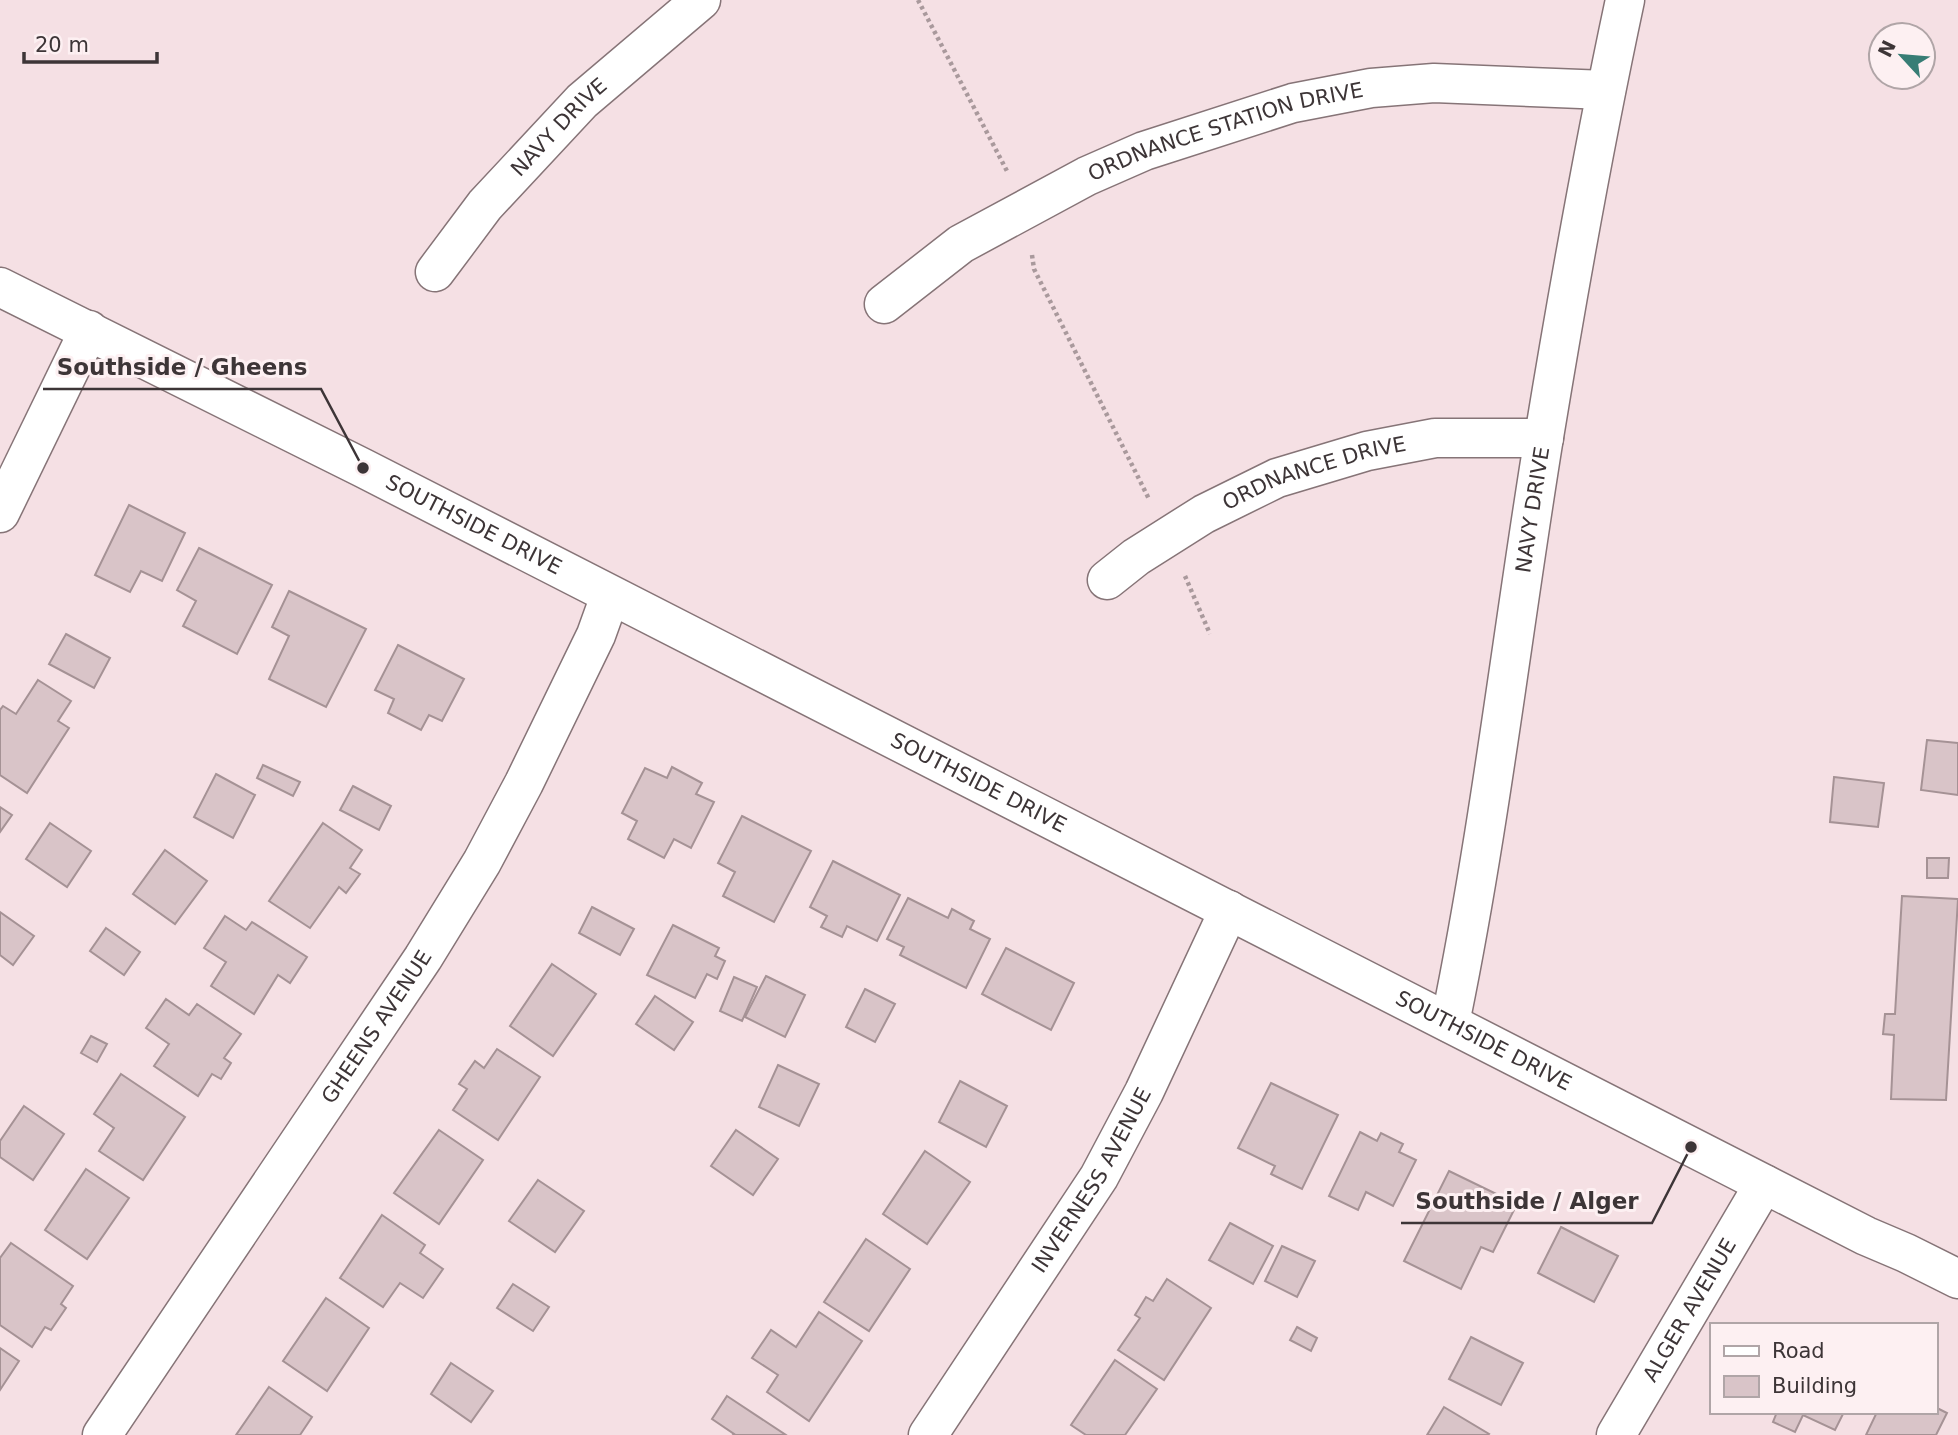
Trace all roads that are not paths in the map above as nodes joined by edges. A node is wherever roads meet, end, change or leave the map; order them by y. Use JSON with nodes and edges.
{"nodes":[{"id":1,"x":701,"y":0,"type":"edge"},
{"id":2,"x":1625,"y":0,"type":"edge"},
{"id":3,"x":1606,"y":90,"type":"junction"},
{"id":4,"x":435,"y":272,"type":"dead end"},
{"id":5,"x":0,"y":286,"type":"edge"},
{"id":6,"x":884,"y":304,"type":"dead end"},
{"id":7,"x":89,"y":330,"type":"junction"},
{"id":8,"x":1544,"y":438,"type":"junction"},
{"id":9,"x":0,"y":513,"type":"edge"},
{"id":10,"x":1107,"y":580,"type":"dead end"},
{"id":11,"x":610,"y":596,"type":"junction"},
{"id":12,"x":1229,"y":910,"type":"junction"},
{"id":13,"x":1451,"y":1023,"type":"junction"},
{"id":14,"x":1764,"y":1184,"type":"junction"},
{"id":15,"x":1958,"y":1279,"type":"edge"},
{"id":16,"x":102,"y":1435,"type":"edge"},
{"id":17,"x":928,"y":1435,"type":"edge"},
{"id":18,"x":1616,"y":1435,"type":"edge"}],
"edges":[{"from":1,"to":4,"type":"street","name":"NAVY DRIVE"},
{"from":2,"to":3,"type":"street","name":"NAVY DRIVE"},
{"from":3,"to":6,"type":"street","name":"ORDNANCE STATION DRIVE"},
{"from":3,"to":8,"type":"street","name":"NAVY DRIVE"},
{"from":5,"to":7,"type":"street","name":"SOUTHSIDE DRIVE"},
{"from":7,"to":9,"type":"street"},
{"from":7,"to":11,"type":"street","name":"SOUTHSIDE DRIVE"},
{"from":8,"to":10,"type":"street","name":"ORDNANCE DRIVE"},
{"from":8,"to":13,"type":"street","name":"NAVY DRIVE"},
{"from":11,"to":12,"type":"street","name":"SOUTHSIDE DRIVE"},
{"from":11,"to":16,"type":"street","name":"GHEENS AVENUE"},
{"from":12,"to":13,"type":"street","name":"SOUTHSIDE DRIVE"},
{"from":12,"to":17,"type":"street","name":"INVERNESS AVENUE"},
{"from":13,"to":14,"type":"street","name":"SOUTHSIDE DRIVE"},
{"from":14,"to":15,"type":"street","name":"SOUTHSIDE DRIVE"},
{"from":14,"to":18,"type":"street","name":"ALGER AVENUE"}]}
